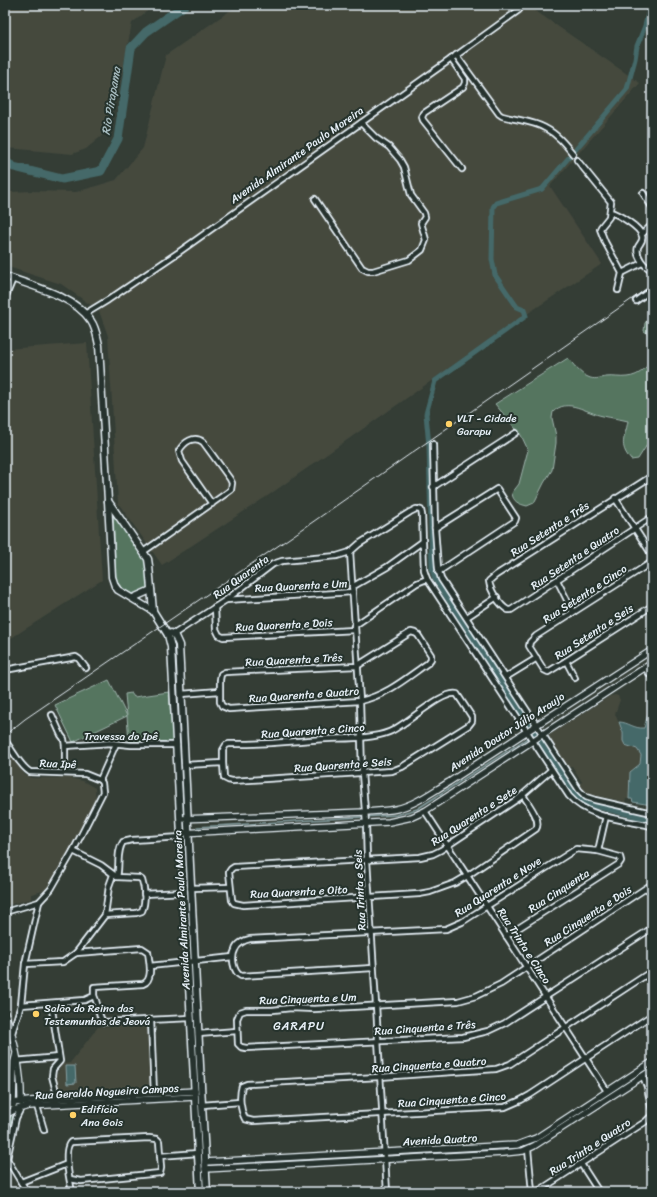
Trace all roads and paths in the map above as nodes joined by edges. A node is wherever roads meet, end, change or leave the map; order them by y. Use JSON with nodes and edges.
{"nodes":[{"id":1,"x":519,"y":10,"type":"dead end"},
{"id":2,"x":456,"y":55,"type":"junction"},
{"id":3,"x":451,"y":59,"type":"junction"},
{"id":4,"x":361,"y":123,"type":"junction"},
{"id":5,"x":573,"y":154,"type":"dead end"},
{"id":6,"x":576,"y":160,"type":"dead end"},
{"id":7,"x":462,"y":170,"type":"dead end"},
{"id":8,"x":643,"y":194,"type":"dead end"},
{"id":9,"x":314,"y":199,"type":"dead end"},
{"id":10,"x":652,"y":207,"type":"edge"},
{"id":11,"x":610,"y":212,"type":"junction"},
{"id":12,"x":652,"y":225,"type":"edge"},
{"id":13,"x":642,"y":234,"type":"junction"},
{"id":14,"x":642,"y":263,"type":"junction"},
{"id":15,"x":652,"y":270,"type":"edge"},
{"id":16,"x":622,"y":273,"type":"junction"},
{"id":17,"x":5,"y":276,"type":"edge"},
{"id":18,"x":14,"y":279,"type":"junction"},
{"id":19,"x":618,"y":290,"type":"dead end"},
{"id":20,"x":652,"y":290,"type":"edge"},
{"id":21,"x":636,"y":301,"type":"dead end"},
{"id":22,"x":5,"y":304,"type":"edge"},
{"id":23,"x":85,"y":314,"type":"junction"},
{"id":24,"x":516,"y":433,"type":"dead end"},
{"id":25,"x":433,"y":444,"type":"dead end"},
{"id":26,"x":652,"y":476,"type":"edge"},
{"id":27,"x":433,"y":486,"type":"junction"},
{"id":28,"x":615,"y":498,"type":"junction"},
{"id":29,"x":108,"y":501,"type":"junction"},
{"id":30,"x":212,"y":504,"type":"junction"},
{"id":31,"x":652,"y":518,"type":"edge"},
{"id":32,"x":435,"y":528,"type":"junction"},
{"id":33,"x":634,"y":528,"type":"junction"},
{"id":34,"x":422,"y":542,"type":"junction"},
{"id":35,"x":143,"y":552,"type":"junction"},
{"id":36,"x":350,"y":552,"type":"junction"},
{"id":37,"x":652,"y":555,"type":"edge"},
{"id":38,"x":652,"y":562,"type":"edge"},
{"id":39,"x":438,"y":572,"type":"junction"},
{"id":40,"x":427,"y":579,"type":"junction"},
{"id":41,"x":557,"y":580,"type":"junction"},
{"id":42,"x":151,"y":590,"type":"junction"},
{"id":43,"x":353,"y":590,"type":"junction"},
{"id":44,"x":497,"y":597,"type":"junction"},
{"id":45,"x":133,"y":598,"type":"junction"},
{"id":46,"x":226,"y":600,"type":"junction"},
{"id":47,"x":652,"y":606,"type":"edge"},
{"id":48,"x":215,"y":607,"type":"junction"},
{"id":49,"x":508,"y":610,"type":"joint"},
{"id":50,"x":153,"y":611,"type":"junction"},
{"id":51,"x":573,"y":612,"type":"junction"},
{"id":52,"x":467,"y":617,"type":"junction"},
{"id":53,"x":354,"y":628,"type":"junction"},
{"id":54,"x":415,"y":633,"type":"joint"},
{"id":55,"x":174,"y":634,"type":"junction"},
{"id":56,"x":168,"y":635,"type":"junction"},
{"id":57,"x":652,"y":650,"type":"edge"},
{"id":58,"x":537,"y":658,"type":"junction"},
{"id":59,"x":566,"y":661,"type":"junction"},
{"id":60,"x":652,"y":663,"type":"edge"},
{"id":61,"x":357,"y":666,"type":"junction"},
{"id":62,"x":86,"y":668,"type":"dead end"},
{"id":63,"x":645,"y":668,"type":"junction"},
{"id":64,"x":5,"y":670,"type":"edge"},
{"id":65,"x":506,"y":677,"type":"junction"},
{"id":66,"x":652,"y":677,"type":"edge"},
{"id":67,"x":575,"y":678,"type":"dead end"},
{"id":68,"x":220,"y":691,"type":"junction"},
{"id":69,"x":181,"y":694,"type":"junction"},
{"id":70,"x":449,"y":694,"type":"joint"},
{"id":71,"x":360,"y":701,"type":"junction"},
{"id":72,"x":174,"y":707,"type":"junction"},
{"id":73,"x":182,"y":707,"type":"junction"},
{"id":74,"x":52,"y":715,"type":"dead end"},
{"id":75,"x":536,"y":725,"type":"junction"},
{"id":76,"x":542,"y":735,"type":"junction"},
{"id":77,"x":530,"y":736,"type":"junction"},
{"id":78,"x":360,"y":737,"type":"junction"},
{"id":79,"x":6,"y":742,"type":"dead end"},
{"id":80,"x":116,"y":744,"type":"junction"},
{"id":81,"x":177,"y":745,"type":"junction"},
{"id":82,"x":65,"y":746,"type":"junction"},
{"id":83,"x":223,"y":763,"type":"junction"},
{"id":84,"x":184,"y":765,"type":"junction"},
{"id":85,"x":551,"y":770,"type":"junction"},
{"id":86,"x":65,"y":773,"type":"junction"},
{"id":87,"x":362,"y":773,"type":"junction"},
{"id":88,"x":100,"y":780,"type":"junction"},
{"id":89,"x":523,"y":795,"type":"junction"},
{"id":90,"x":425,"y":811,"type":"junction"},
{"id":91,"x":652,"y":812,"type":"edge"},
{"id":92,"x":606,"y":816,"type":"junction"},
{"id":93,"x":366,"y":817,"type":"junction"},
{"id":94,"x":184,"y":820,"type":"junction"},
{"id":95,"x":652,"y":826,"type":"edge"},
{"id":96,"x":184,"y":834,"type":"junction"},
{"id":97,"x":448,"y":846,"type":"junction"},
{"id":98,"x":73,"y":851,"type":"junction"},
{"id":99,"x":598,"y":851,"type":"junction"},
{"id":100,"x":367,"y":860,"type":"junction"},
{"id":101,"x":115,"y":876,"type":"junction"},
{"id":102,"x":467,"y":876,"type":"junction"},
{"id":103,"x":652,"y":884,"type":"edge"},
{"id":104,"x":230,"y":887,"type":"junction"},
{"id":105,"x":190,"y":888,"type":"junction"},
{"id":106,"x":184,"y":892,"type":"junction"},
{"id":107,"x":144,"y":894,"type":"junction"},
{"id":108,"x":369,"y":897,"type":"junction"},
{"id":109,"x":39,"y":902,"type":"junction"},
{"id":110,"x":488,"y":906,"type":"junction"},
{"id":111,"x":5,"y":912,"type":"edge"},
{"id":112,"x":105,"y":915,"type":"junction"},
{"id":113,"x":652,"y":928,"type":"edge"},
{"id":114,"x":372,"y":932,"type":"junction"},
{"id":115,"x":506,"y":936,"type":"junction"},
{"id":116,"x":76,"y":953,"type":"junction"},
{"id":117,"x":233,"y":957,"type":"junction"},
{"id":118,"x":195,"y":962,"type":"junction"},
{"id":119,"x":188,"y":963,"type":"junction"},
{"id":120,"x":26,"y":964,"type":"junction"},
{"id":121,"x":150,"y":966,"type":"junction"},
{"id":122,"x":526,"y":966,"type":"junction"},
{"id":123,"x":373,"y":968,"type":"junction"},
{"id":124,"x":652,"y":970,"type":"edge"},
{"id":125,"x":94,"y":996,"type":"junction"},
{"id":126,"x":546,"y":997,"type":"junction"},
{"id":127,"x":51,"y":1003,"type":"junction"},
{"id":128,"x":376,"y":1004,"type":"junction"},
{"id":129,"x":21,"y":1005,"type":"junction"},
{"id":130,"x":5,"y":1013,"type":"edge"},
{"id":131,"x":652,"y":1015,"type":"edge"},
{"id":132,"x":191,"y":1018,"type":"junction"},
{"id":133,"x":151,"y":1020,"type":"junction"},
{"id":134,"x":566,"y":1028,"type":"junction"},
{"id":135,"x":237,"y":1031,"type":"junction"},
{"id":136,"x":12,"y":1034,"type":"junction"},
{"id":137,"x":198,"y":1034,"type":"junction"},
{"id":138,"x":378,"y":1041,"type":"junction"},
{"id":139,"x":60,"y":1057,"type":"junction"},
{"id":140,"x":586,"y":1058,"type":"junction"},
{"id":141,"x":16,"y":1061,"type":"junction"},
{"id":142,"x":652,"y":1062,"type":"edge"},
{"id":143,"x":652,"y":1070,"type":"edge"},
{"id":144,"x":643,"y":1076,"type":"junction"},
{"id":145,"x":379,"y":1077,"type":"junction"},
{"id":146,"x":607,"y":1091,"type":"junction"},
{"id":147,"x":154,"y":1094,"type":"junction"},
{"id":148,"x":195,"y":1094,"type":"junction"},
{"id":149,"x":58,"y":1099,"type":"junction"},
{"id":150,"x":104,"y":1099,"type":"junction"},
{"id":151,"x":240,"y":1102,"type":"junction"},
{"id":152,"x":13,"y":1103,"type":"junction"},
{"id":153,"x":21,"y":1105,"type":"junction"},
{"id":154,"x":202,"y":1105,"type":"junction"},
{"id":155,"x":36,"y":1106,"type":"junction"},
{"id":156,"x":5,"y":1107,"type":"edge"},
{"id":157,"x":14,"y":1110,"type":"junction"},
{"id":158,"x":652,"y":1113,"type":"edge"},
{"id":159,"x":381,"y":1114,"type":"junction"},
{"id":160,"x":5,"y":1115,"type":"edge"},
{"id":161,"x":16,"y":1118,"type":"junction"},
{"id":162,"x":44,"y":1130,"type":"dead end"},
{"id":163,"x":528,"y":1149,"type":"junction"},
{"id":164,"x":198,"y":1153,"type":"junction"},
{"id":165,"x":384,"y":1153,"type":"junction"},
{"id":166,"x":160,"y":1156,"type":"junction"},
{"id":167,"x":6,"y":1159,"type":"edge"},
{"id":168,"x":384,"y":1160,"type":"junction"},
{"id":169,"x":67,"y":1164,"type":"junction"},
{"id":170,"x":581,"y":1164,"type":"junction"},
{"id":171,"x":205,"y":1166,"type":"junction"},
{"id":172,"x":70,"y":1179,"type":"junction"},
{"id":173,"x":21,"y":1182,"type":"junction"},
{"id":174,"x":27,"y":1192,"type":"edge"},
{"id":175,"x":72,"y":1192,"type":"edge"},
{"id":176,"x":200,"y":1192,"type":"edge"},
{"id":177,"x":207,"y":1192,"type":"edge"},
{"id":178,"x":387,"y":1192,"type":"edge"},
{"id":179,"x":532,"y":1192,"type":"edge"},
{"id":180,"x":537,"y":1192,"type":"edge"},
{"id":181,"x":599,"y":1192,"type":"edge"}],
"edges":[{"from":1,"to":2,"type":"street","name":"Avenida Almirante Paulo Moreira"},
{"from":2,"to":3,"type":"street","name":"Avenida Almirante Paulo Moreira"},
{"from":2,"to":5,"type":"street"},
{"from":3,"to":4,"type":"street","name":"Avenida Almirante Paulo Moreira"},
{"from":3,"to":7,"type":"street"},
{"from":4,"to":9,"type":"street"},
{"from":4,"to":23,"type":"street","name":"Avenida Almirante Paulo Moreira"},
{"from":6,"to":11,"type":"street"},
{"from":8,"to":10,"type":"street"},
{"from":11,"to":13,"type":"street"},
{"from":11,"to":16,"type":"street"},
{"from":12,"to":13,"type":"street"},
{"from":13,"to":14,"type":"street"},
{"from":14,"to":15,"type":"street"},
{"from":14,"to":16,"type":"street"},
{"from":16,"to":19,"type":"street"},
{"from":17,"to":18,"type":"main road","name":"Avenida Almirante Paulo Moreira"},
{"from":18,"to":22,"type":"street"},
{"from":18,"to":23,"type":"main road","name":"Avenida Almirante Paulo Moreira"},
{"from":20,"to":21,"type":"street"},
{"from":23,"to":29,"type":"main road","name":"Avenida Almirante Paulo Moreira"},
{"from":24,"to":27,"type":"street"},
{"from":25,"to":27,"type":"street"},
{"from":26,"to":28,"type":"street","name":"Rua Setenta e Três"},
{"from":27,"to":32,"type":"street"},
{"from":28,"to":33,"type":"street"},
{"from":28,"to":44,"type":"street","name":"Rua Setenta e Três"},
{"from":29,"to":35,"type":"main road","name":"Avenida Almirante Paulo Moreira"},
{"from":29,"to":45,"type":"main road","name":"Avenida Almirante Paulo Moreira"},
{"from":30,"to":30,"type":"street"},
{"from":30,"to":35,"type":"street"},
{"from":31,"to":33,"type":"street","name":"Rua Setenta e Quatro"},
{"from":32,"to":39,"type":"street"},
{"from":32,"to":39,"type":"street"},
{"from":33,"to":37,"type":"street"},
{"from":33,"to":41,"type":"street","name":"Rua Setenta e Quatro"},
{"from":34,"to":36,"type":"street"},
{"from":34,"to":40,"type":"street"},
{"from":34,"to":43,"type":"street"},
{"from":35,"to":42,"type":"main road","name":"Avenida Almirante Paulo Moreira"},
{"from":36,"to":43,"type":"street","name":"Rua Trinta e Seis"},
{"from":36,"to":46,"type":"street","name":"Rua Quarenta"},
{"from":38,"to":51,"type":"street","name":"Rua Setenta e Cinco"},
{"from":39,"to":52,"type":"street"},
{"from":40,"to":53,"type":"street"},
{"from":40,"to":77,"type":"street"},
{"from":41,"to":49,"type":"street","name":"Rua Setenta e Quatro"},
{"from":41,"to":51,"type":"street"},
{"from":42,"to":45,"type":"main road"},
{"from":42,"to":50,"type":"main road","name":"Avenida Almirante Paulo Moreira"},
{"from":43,"to":46,"type":"street","name":"Rua Quarenta e Um"},
{"from":43,"to":53,"type":"street","name":"Rua Trinta e Seis"},
{"from":44,"to":49,"type":"street","name":"Rua Setenta e Três"},
{"from":44,"to":52,"type":"street"},
{"from":45,"to":50,"type":"main road","name":"Avenida Almirante Paulo Moreira"},
{"from":46,"to":48,"type":"street","name":"Rua Quarenta"},
{"from":47,"to":59,"type":"street","name":"Rua Setenta e Seis"},
{"from":48,"to":53,"type":"street","name":"Rua Quarenta e Dois"},
{"from":48,"to":55,"type":"street","name":"Rua Quarenta"},
{"from":50,"to":56,"type":"main road","name":"Avenida Almirante Paulo Moreira"},
{"from":51,"to":58,"type":"street","name":"Rua Setenta e Cinco"},
{"from":52,"to":65,"type":"street"},
{"from":53,"to":61,"type":"street","name":"Rua Trinta e Seis"},
{"from":54,"to":61,"type":"street","name":"Rua Quarenta e Três"},
{"from":54,"to":71,"type":"street","name":"Rua Quarenta e Quatro"},
{"from":55,"to":56,"type":"main road"},
{"from":55,"to":69,"type":"main road","name":"Avenida Almirante Paulo Moreira"},
{"from":56,"to":72,"type":"main road","name":"Avenida Almirante Paulo Moreira"},
{"from":57,"to":75,"type":"street","name":"Avenida Doutor Júlio Araujo"},
{"from":58,"to":59,"type":"street","name":"Rua Setenta e Seis"},
{"from":58,"to":65,"type":"street"},
{"from":59,"to":67,"type":"street"},
{"from":60,"to":63,"type":"street","name":"Avenida Doutor Júlio Araujo"},
{"from":61,"to":68,"type":"street","name":"Rua Quarenta e Três"},
{"from":61,"to":71,"type":"street","name":"Rua Trinta e Seis"},
{"from":62,"to":64,"type":"street"},
{"from":63,"to":66,"type":"street"},
{"from":63,"to":76,"type":"street","name":"Avenida Doutor Júlio Araujo"},
{"from":65,"to":75,"type":"street"},
{"from":68,"to":69,"type":"street"},
{"from":68,"to":71,"type":"street","name":"Rua Quarenta e Quatro"},
{"from":69,"to":73,"type":"main road","name":"Avenida Almirante Paulo Moreira"},
{"from":70,"to":78,"type":"street","name":"Rua Quarenta e Cinco"},
{"from":70,"to":87,"type":"street","name":"Rua Quarenta e Seis"},
{"from":71,"to":78,"type":"street","name":"Rua Trinta e Seis"},
{"from":72,"to":73,"type":"main road"},
{"from":72,"to":81,"type":"main road","name":"Avenida Almirante Paulo Moreira"},
{"from":73,"to":84,"type":"main road","name":"Avenida Almirante Paulo Moreira"},
{"from":74,"to":82,"type":"street"},
{"from":75,"to":76,"type":"street"},
{"from":75,"to":77,"type":"street","name":"Avenida Doutor Júlio Araujo"},
{"from":76,"to":77,"type":"street","name":"Avenida Doutor Júlio Araujo"},
{"from":76,"to":91,"type":"street"},
{"from":77,"to":85,"type":"street"},
{"from":77,"to":90,"type":"street"},
{"from":77,"to":93,"type":"street","name":"Avenida Doutor Júlio Araujo"},
{"from":78,"to":83,"type":"street","name":"Rua Quarenta e Cinco"},
{"from":78,"to":87,"type":"street","name":"Rua Trinta e Seis"},
{"from":79,"to":86,"type":"street","name":"Rua Ipê"},
{"from":80,"to":81,"type":"street","name":"Travessa do Ipê"},
{"from":80,"to":82,"type":"street","name":"Travessa do Ipê"},
{"from":80,"to":88,"type":"street"},
{"from":81,"to":94,"type":"main road","name":"Avenida Almirante Paulo Moreira"},
{"from":82,"to":86,"type":"street"},
{"from":83,"to":84,"type":"street"},
{"from":83,"to":87,"type":"street","name":"Rua Quarenta e Seis"},
{"from":84,"to":94,"type":"main road","name":"Avenida Almirante Paulo Moreira"},
{"from":85,"to":89,"type":"street","name":"Rua Quarenta e Sete"},
{"from":85,"to":92,"type":"street"},
{"from":86,"to":88,"type":"street","name":"Rua Ipê"},
{"from":87,"to":93,"type":"street","name":"Rua Trinta e Seis"},
{"from":88,"to":98,"type":"street"},
{"from":89,"to":97,"type":"street","name":"Rua Quarenta e Sete"},
{"from":89,"to":102,"type":"street","name":"Rua Quarenta e Oito"},
{"from":90,"to":93,"type":"street"},
{"from":90,"to":97,"type":"street","name":"Rua Trinta e Cinco"},
{"from":92,"to":95,"type":"street"},
{"from":92,"to":99,"type":"street"},
{"from":93,"to":94,"type":"street"},
{"from":93,"to":96,"type":"street"},
{"from":93,"to":100,"type":"street","name":"Rua Trinta e Seis"},
{"from":94,"to":96,"type":"main road","name":"Avenida Almirante Paulo Moreira"},
{"from":96,"to":101,"type":"street"},
{"from":96,"to":105,"type":"main road","name":"Avenida Almirante Paulo Moreira"},
{"from":96,"to":106,"type":"main road","name":"Avenida Almirante Paulo Moreira"},
{"from":97,"to":100,"type":"street","name":"Rua Quarenta e Sete"},
{"from":97,"to":102,"type":"street","name":"Rua Trinta e Cinco"},
{"from":98,"to":101,"type":"street"},
{"from":98,"to":109,"type":"street"},
{"from":99,"to":110,"type":"street","name":"Rua Quarenta e Nove"},
{"from":99,"to":115,"type":"street","name":"Rua Cinquenta"},
{"from":100,"to":104,"type":"street","name":"Rua Quarenta e Sete"},
{"from":100,"to":108,"type":"street","name":"Rua Trinta e Seis"},
{"from":101,"to":107,"type":"street"},
{"from":101,"to":112,"type":"street"},
{"from":102,"to":108,"type":"street","name":"Rua Quarenta e Oito"},
{"from":102,"to":110,"type":"street","name":"Rua Trinta e Cinco"},
{"from":103,"to":122,"type":"street","name":"Rua Cinquenta e Dois"},
{"from":104,"to":105,"type":"street"},
{"from":104,"to":108,"type":"street","name":"Rua Quarenta e Oito"},
{"from":105,"to":118,"type":"main road","name":"Avenida Almirante Paulo Moreira"},
{"from":106,"to":107,"type":"street"},
{"from":106,"to":119,"type":"main road","name":"Avenida Almirante Paulo Moreira"},
{"from":107,"to":112,"type":"street"},
{"from":108,"to":114,"type":"street","name":"Rua Trinta e Seis"},
{"from":109,"to":111,"type":"street"},
{"from":109,"to":120,"type":"street"},
{"from":110,"to":114,"type":"street","name":"Rua Quarenta e Nove"},
{"from":110,"to":115,"type":"street","name":"Rua Trinta e Cinco"},
{"from":112,"to":116,"type":"street"},
{"from":113,"to":126,"type":"street","name":"Rua Cinquenta e Três"},
{"from":114,"to":117,"type":"street","name":"Rua Quarenta e Nove"},
{"from":114,"to":123,"type":"street","name":"Rua Trinta e Seis"},
{"from":115,"to":122,"type":"street","name":"Rua Trinta e Cinco"},
{"from":116,"to":120,"type":"street"},
{"from":116,"to":121,"type":"street"},
{"from":117,"to":118,"type":"street"},
{"from":117,"to":123,"type":"street"},
{"from":118,"to":119,"type":"street"},
{"from":118,"to":137,"type":"main road","name":"Avenida Almirante Paulo Moreira"},
{"from":119,"to":121,"type":"street"},
{"from":119,"to":132,"type":"main road","name":"Avenida Almirante Paulo Moreira"},
{"from":120,"to":129,"type":"street"},
{"from":121,"to":125,"type":"street"},
{"from":122,"to":126,"type":"street","name":"Rua Trinta e Cinco"},
{"from":122,"to":128,"type":"street","name":"Rua Cinquenta e Dois"},
{"from":123,"to":128,"type":"street","name":"Rua Trinta e Seis"},
{"from":124,"to":134,"type":"street","name":"Rua Cinquenta e Quatro"},
{"from":125,"to":127,"type":"street"},
{"from":125,"to":133,"type":"street"},
{"from":126,"to":134,"type":"street","name":"Rua Trinta e Cinco"},
{"from":126,"to":138,"type":"street","name":"Rua Cinquenta e Três"},
{"from":127,"to":129,"type":"street"},
{"from":127,"to":139,"type":"street"},
{"from":128,"to":135,"type":"street","name":"Rua Cinquenta e Um"},
{"from":128,"to":138,"type":"street","name":"Rua Trinta e Seis"},
{"from":129,"to":136,"type":"street"},
{"from":130,"to":136,"type":"street"},
{"from":131,"to":140,"type":"street","name":"Rua Cinquenta e Cinco"},
{"from":132,"to":133,"type":"street"},
{"from":132,"to":148,"type":"main road","name":"Avenida Almirante Paulo Moreira"},
{"from":133,"to":147,"type":"street"},
{"from":134,"to":140,"type":"street","name":"Rua Trinta e Cinco"},
{"from":134,"to":145,"type":"street","name":"Rua Cinquenta e Quatro"},
{"from":135,"to":137,"type":"street"},
{"from":135,"to":138,"type":"street","name":"Rua Cinquenta e Três"},
{"from":136,"to":141,"type":"street"},
{"from":137,"to":154,"type":"main road","name":"Avenida Almirante Paulo Moreira"},
{"from":138,"to":145,"type":"street","name":"Rua Trinta e Seis"},
{"from":139,"to":141,"type":"street"},
{"from":139,"to":149,"type":"street"},
{"from":140,"to":146,"type":"street","name":"Rua Trinta e Cinco"},
{"from":140,"to":159,"type":"street","name":"Rua Cinquenta e Cinco"},
{"from":141,"to":152,"type":"street"},
{"from":141,"to":153,"type":"street"},
{"from":142,"to":146,"type":"street","name":"Avenida Quatro"},
{"from":143,"to":144,"type":"street","name":"Avenida Quatro"},
{"from":144,"to":158,"type":"street"},
{"from":144,"to":163,"type":"street","name":"Avenida Quatro"},
{"from":145,"to":151,"type":"street","name":"Rua Cinquenta e Quatro"},
{"from":145,"to":159,"type":"street","name":"Rua Trinta e Seis"},
{"from":146,"to":165,"type":"street","name":"Avenida Quatro"},
{"from":147,"to":148,"type":"street","name":"Rua Geraldo Nogueira Campos"},
{"from":147,"to":150,"type":"street","name":"Rua Geraldo Nogueira Campos"},
{"from":148,"to":150,"type":"street","name":"Rua Geraldo Nogueira Campos"},
{"from":148,"to":164,"type":"main road","name":"Avenida Almirante Paulo Moreira"},
{"from":149,"to":150,"type":"street","name":"Rua Geraldo Nogueira Campos"},
{"from":149,"to":153,"type":"street","name":"Rua Geraldo Nogueira Campos"},
{"from":150,"to":155,"type":"street","name":"Rua Geraldo Nogueira Campos"},
{"from":151,"to":154,"type":"street"},
{"from":151,"to":159,"type":"street","name":"Rua Cinquenta e Cinco"},
{"from":152,"to":153,"type":"street"},
{"from":152,"to":156,"type":"street"},
{"from":152,"to":157,"type":"street"},
{"from":153,"to":155,"type":"street","name":"Rua Geraldo Nogueira Campos"},
{"from":153,"to":157,"type":"street"},
{"from":153,"to":161,"type":"street"},
{"from":154,"to":171,"type":"main road","name":"Avenida Almirante Paulo Moreira"},
{"from":155,"to":162,"type":"street"},
{"from":157,"to":160,"type":"street"},
{"from":157,"to":161,"type":"street"},
{"from":158,"to":170,"type":"street","name":"Rua Trinta e Quatro"},
{"from":159,"to":165,"type":"street","name":"Rua Trinta e Seis"},
{"from":161,"to":167,"type":"street"},
{"from":163,"to":168,"type":"street","name":"Avenida Quatro"},
{"from":163,"to":179,"type":"street"},
{"from":164,"to":166,"type":"street"},
{"from":164,"to":176,"type":"main road","name":"Avenida Almirante Paulo Moreira"},
{"from":165,"to":168,"type":"street","name":"Rua Trinta e Seis"},
{"from":165,"to":171,"type":"street","name":"Avenida Quatro"},
{"from":166,"to":169,"type":"street"},
{"from":166,"to":172,"type":"street"},
{"from":167,"to":173,"type":"street"},
{"from":168,"to":171,"type":"street","name":"Avenida Quatro"},
{"from":168,"to":178,"type":"street","name":"Rua Trinta e Seis"},
{"from":169,"to":172,"type":"street"},
{"from":169,"to":173,"type":"street"},
{"from":170,"to":180,"type":"street","name":"Rua Trinta e Quatro"},
{"from":170,"to":181,"type":"street"},
{"from":171,"to":177,"type":"main road","name":"Avenida Almirante Paulo Moreira"},
{"from":172,"to":175,"type":"street"},
{"from":173,"to":174,"type":"street"}]}
